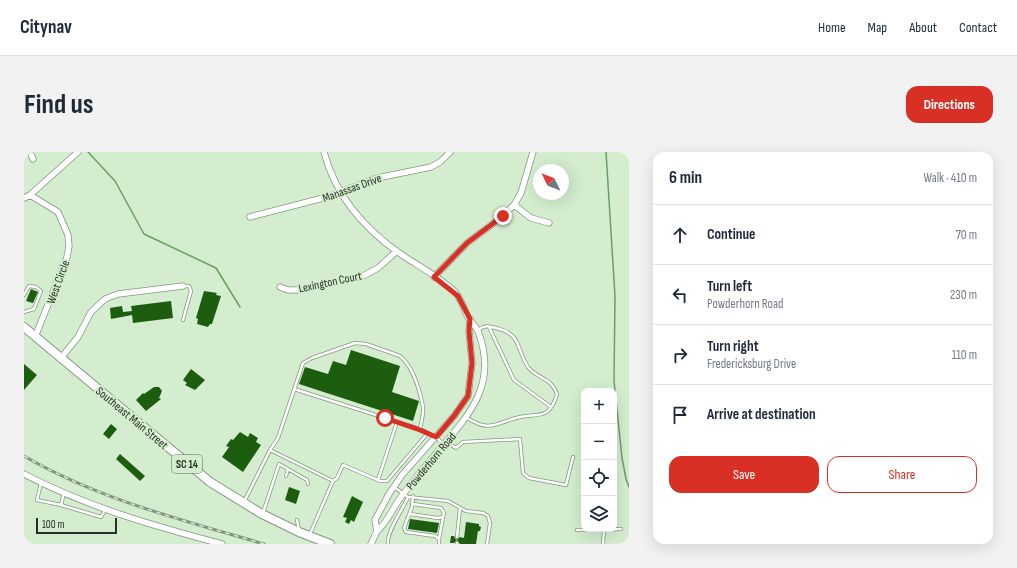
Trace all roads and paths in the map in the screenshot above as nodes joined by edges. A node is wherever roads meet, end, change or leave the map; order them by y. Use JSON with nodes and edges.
{"nodes":[{"id":1,"x":30,"y":152,"type":"edge"},
{"id":2,"x":78,"y":152,"type":"edge"},
{"id":3,"x":324,"y":152,"type":"edge"},
{"id":4,"x":450,"y":152,"type":"edge"},
{"id":5,"x":533,"y":152,"type":"edge"},
{"id":6,"x":33,"y":159,"type":"dead end"},
{"id":7,"x":340,"y":192,"type":"junction"},
{"id":8,"x":30,"y":195,"type":"junction"},
{"id":9,"x":24,"y":198,"type":"edge"},
{"id":10,"x":514,"y":205,"type":"junction"},
{"id":11,"x":250,"y":217,"type":"dead end"},
{"id":12,"x":550,"y":223,"type":"dead end"},
{"id":13,"x":397,"y":251,"type":"junction"},
{"id":14,"x":434,"y":277,"type":"junction"},
{"id":15,"x":183,"y":286,"type":"joint"},
{"id":16,"x":280,"y":287,"type":"dead end"},
{"id":17,"x":24,"y":296,"type":"edge"},
{"id":18,"x":24,"y":312,"type":"edge"},
{"id":19,"x":470,"y":319,"type":"junction"},
{"id":20,"x":183,"y":320,"type":"dead end"},
{"id":21,"x":488,"y":326,"type":"junction"},
{"id":22,"x":24,"y":327,"type":"edge"},
{"id":23,"x":478,"y":330,"type":"junction"},
{"id":24,"x":36,"y":337,"type":"junction"},
{"id":25,"x":60,"y":358,"type":"junction"},
{"id":26,"x":294,"y":389,"type":"junction"},
{"id":27,"x":552,"y":407,"type":"junction"},
{"id":28,"x":467,"y":418,"type":"junction"},
{"id":29,"x":397,"y":422,"type":"junction"},
{"id":30,"x":420,"y":430,"type":"junction"},
{"id":31,"x":427,"y":434,"type":"junction"},
{"id":32,"x":436,"y":437,"type":"junction"},
{"id":33,"x":446,"y":443,"type":"junction"},
{"id":34,"x":270,"y":450,"type":"junction"},
{"id":35,"x":573,"y":457,"type":"dead end"},
{"id":36,"x":288,"y":469,"type":"junction"},
{"id":37,"x":24,"y":474,"type":"edge"},
{"id":38,"x":286,"y":476,"type":"dead end"},
{"id":39,"x":332,"y":481,"type":"junction"},
{"id":40,"x":378,"y":481,"type":"junction"},
{"id":41,"x":42,"y":483,"type":"junction"},
{"id":42,"x":308,"y":484,"type":"dead end"},
{"id":43,"x":394,"y":486,"type":"junction"},
{"id":44,"x":64,"y":493,"type":"junction"},
{"id":45,"x":406,"y":495,"type":"junction"},
{"id":46,"x":413,"y":496,"type":"junction"},
{"id":47,"x":243,"y":504,"type":"junction"},
{"id":48,"x":413,"y":504,"type":"junction"},
{"id":49,"x":61,"y":505,"type":"junction"},
{"id":50,"x":460,"y":508,"type":"junction"},
{"id":51,"x":105,"y":509,"type":"junction"},
{"id":52,"x":262,"y":514,"type":"junction"},
{"id":53,"x":410,"y":514,"type":"junction"},
{"id":54,"x":443,"y":517,"type":"junction"},
{"id":55,"x":298,"y":520,"type":"dead end"},
{"id":56,"x":617,"y":529,"type":"edge"},
{"id":57,"x":621,"y":529,"type":"dead end"},
{"id":58,"x":577,"y":530,"type":"dead end"},
{"id":59,"x":581,"y":530,"type":"edge"},
{"id":60,"x":377,"y":531,"type":"junction"},
{"id":61,"x":299,"y":532,"type":"junction"},
{"id":62,"x":604,"y":532,"type":"edge"},
{"id":63,"x":310,"y":536,"type":"junction"},
{"id":64,"x":457,"y":537,"type":"dead end"},
{"id":65,"x":439,"y":539,"type":"junction"},
{"id":66,"x":222,"y":544,"type":"edge"},
{"id":67,"x":330,"y":544,"type":"edge"},
{"id":68,"x":371,"y":544,"type":"edge"},
{"id":69,"x":388,"y":544,"type":"edge"},
{"id":70,"x":439,"y":544,"type":"edge"},
{"id":71,"x":487,"y":544,"type":"edge"},
{"id":72,"x":603,"y":544,"type":"edge"}],
"edges":[{"from":1,"to":6,"type":"street"},
{"from":2,"to":8,"type":"street"},
{"from":3,"to":7,"type":"street","name":"Powderhorn Road"},
{"from":4,"to":7,"type":"street","name":"Manassas Drive"},
{"from":5,"to":10,"type":"street"},
{"from":7,"to":11,"type":"street","name":"Manassas Drive"},
{"from":7,"to":13,"type":"street","name":"Powderhorn Road"},
{"from":8,"to":9,"type":"street"},
{"from":8,"to":24,"type":"street","name":"West Circle"},
{"from":10,"to":12,"type":"street"},
{"from":10,"to":14,"type":"street"},
{"from":13,"to":14,"type":"street","name":"Powderhorn Road"},
{"from":13,"to":16,"type":"street","name":"Lexington Court"},
{"from":14,"to":19,"type":"street","name":"Powderhorn Road"},
{"from":15,"to":20,"type":"lane"},
{"from":15,"to":25,"type":"street"},
{"from":17,"to":18,"type":"lane"},
{"from":19,"to":23,"type":"street","name":"Powderhorn Road"},
{"from":19,"to":32,"type":"street","name":"Powderhorn Road"},
{"from":21,"to":23,"type":"lane"},
{"from":21,"to":27,"type":"lane"},
{"from":21,"to":27,"type":"lane"},
{"from":22,"to":24,"type":"main road","name":"Southeast Main Street","number":"SC 14"},
{"from":23,"to":28,"type":"street","name":"Powderhorn Road"},
{"from":24,"to":25,"type":"main road","name":"Southeast Main Street","number":"SC 14"},
{"from":25,"to":47,"type":"main road","name":"Southeast Main Street","number":"SC 14"},
{"from":26,"to":29,"type":"lane"},
{"from":26,"to":30,"type":"lane"},
{"from":26,"to":34,"type":"lane"},
{"from":27,"to":28,"type":"lane"},
{"from":28,"to":33,"type":"street","name":"Powderhorn Road"},
{"from":29,"to":30,"type":"lane"},
{"from":29,"to":40,"type":"lane"},
{"from":30,"to":31,"type":"lane"},
{"from":31,"to":32,"type":"lane"},
{"from":31,"to":40,"type":"lane"},
{"from":32,"to":33,"type":"lane"},
{"from":32,"to":43,"type":"street","name":"Powderhorn Road"},
{"from":33,"to":35,"type":"lane"},
{"from":33,"to":45,"type":"street","name":"Powderhorn Road"},
{"from":34,"to":39,"type":"lane"},
{"from":34,"to":47,"type":"lane"},
{"from":36,"to":38,"type":"lane"},
{"from":36,"to":42,"type":"lane"},
{"from":36,"to":52,"type":"lane"},
{"from":37,"to":41,"type":"street"},
{"from":39,"to":40,"type":"lane"},
{"from":39,"to":63,"type":"lane"},
{"from":41,"to":44,"type":"street"},
{"from":41,"to":49,"type":"lane"},
{"from":43,"to":45,"type":"lane"},
{"from":43,"to":60,"type":"street","name":"Powderhorn Road"},
{"from":44,"to":49,"type":"lane"},
{"from":44,"to":51,"type":"street"},
{"from":45,"to":46,"type":"lane"},
{"from":45,"to":60,"type":"street","name":"Powderhorn Road"},
{"from":45,"to":69,"type":"lane"},
{"from":46,"to":48,"type":"lane"},
{"from":46,"to":50,"type":"lane"},
{"from":47,"to":52,"type":"main road","name":"Southeast Main Street","number":"SC 14"},
{"from":48,"to":53,"type":"lane"},
{"from":48,"to":54,"type":"lane"},
{"from":49,"to":51,"type":"lane"},
{"from":50,"to":64,"type":"lane"},
{"from":50,"to":71,"type":"lane"},
{"from":51,"to":66,"type":"street"},
{"from":52,"to":61,"type":"main road","name":"Southeast Main Street","number":"SC 14"},
{"from":53,"to":54,"type":"lane"},
{"from":53,"to":65,"type":"lane"},
{"from":54,"to":65,"type":"lane"},
{"from":55,"to":61,"type":"lane"},
{"from":56,"to":57,"type":"lane"},
{"from":58,"to":59,"type":"lane"},
{"from":60,"to":68,"type":"street","name":"Powderhorn Road"},
{"from":61,"to":63,"type":"main road","name":"Southeast Main Street","number":"SC 14"},
{"from":62,"to":72,"type":"lane"},
{"from":63,"to":67,"type":"main road","name":"Southeast Main Street","number":"SC 14"},
{"from":65,"to":70,"type":"lane"}]}
